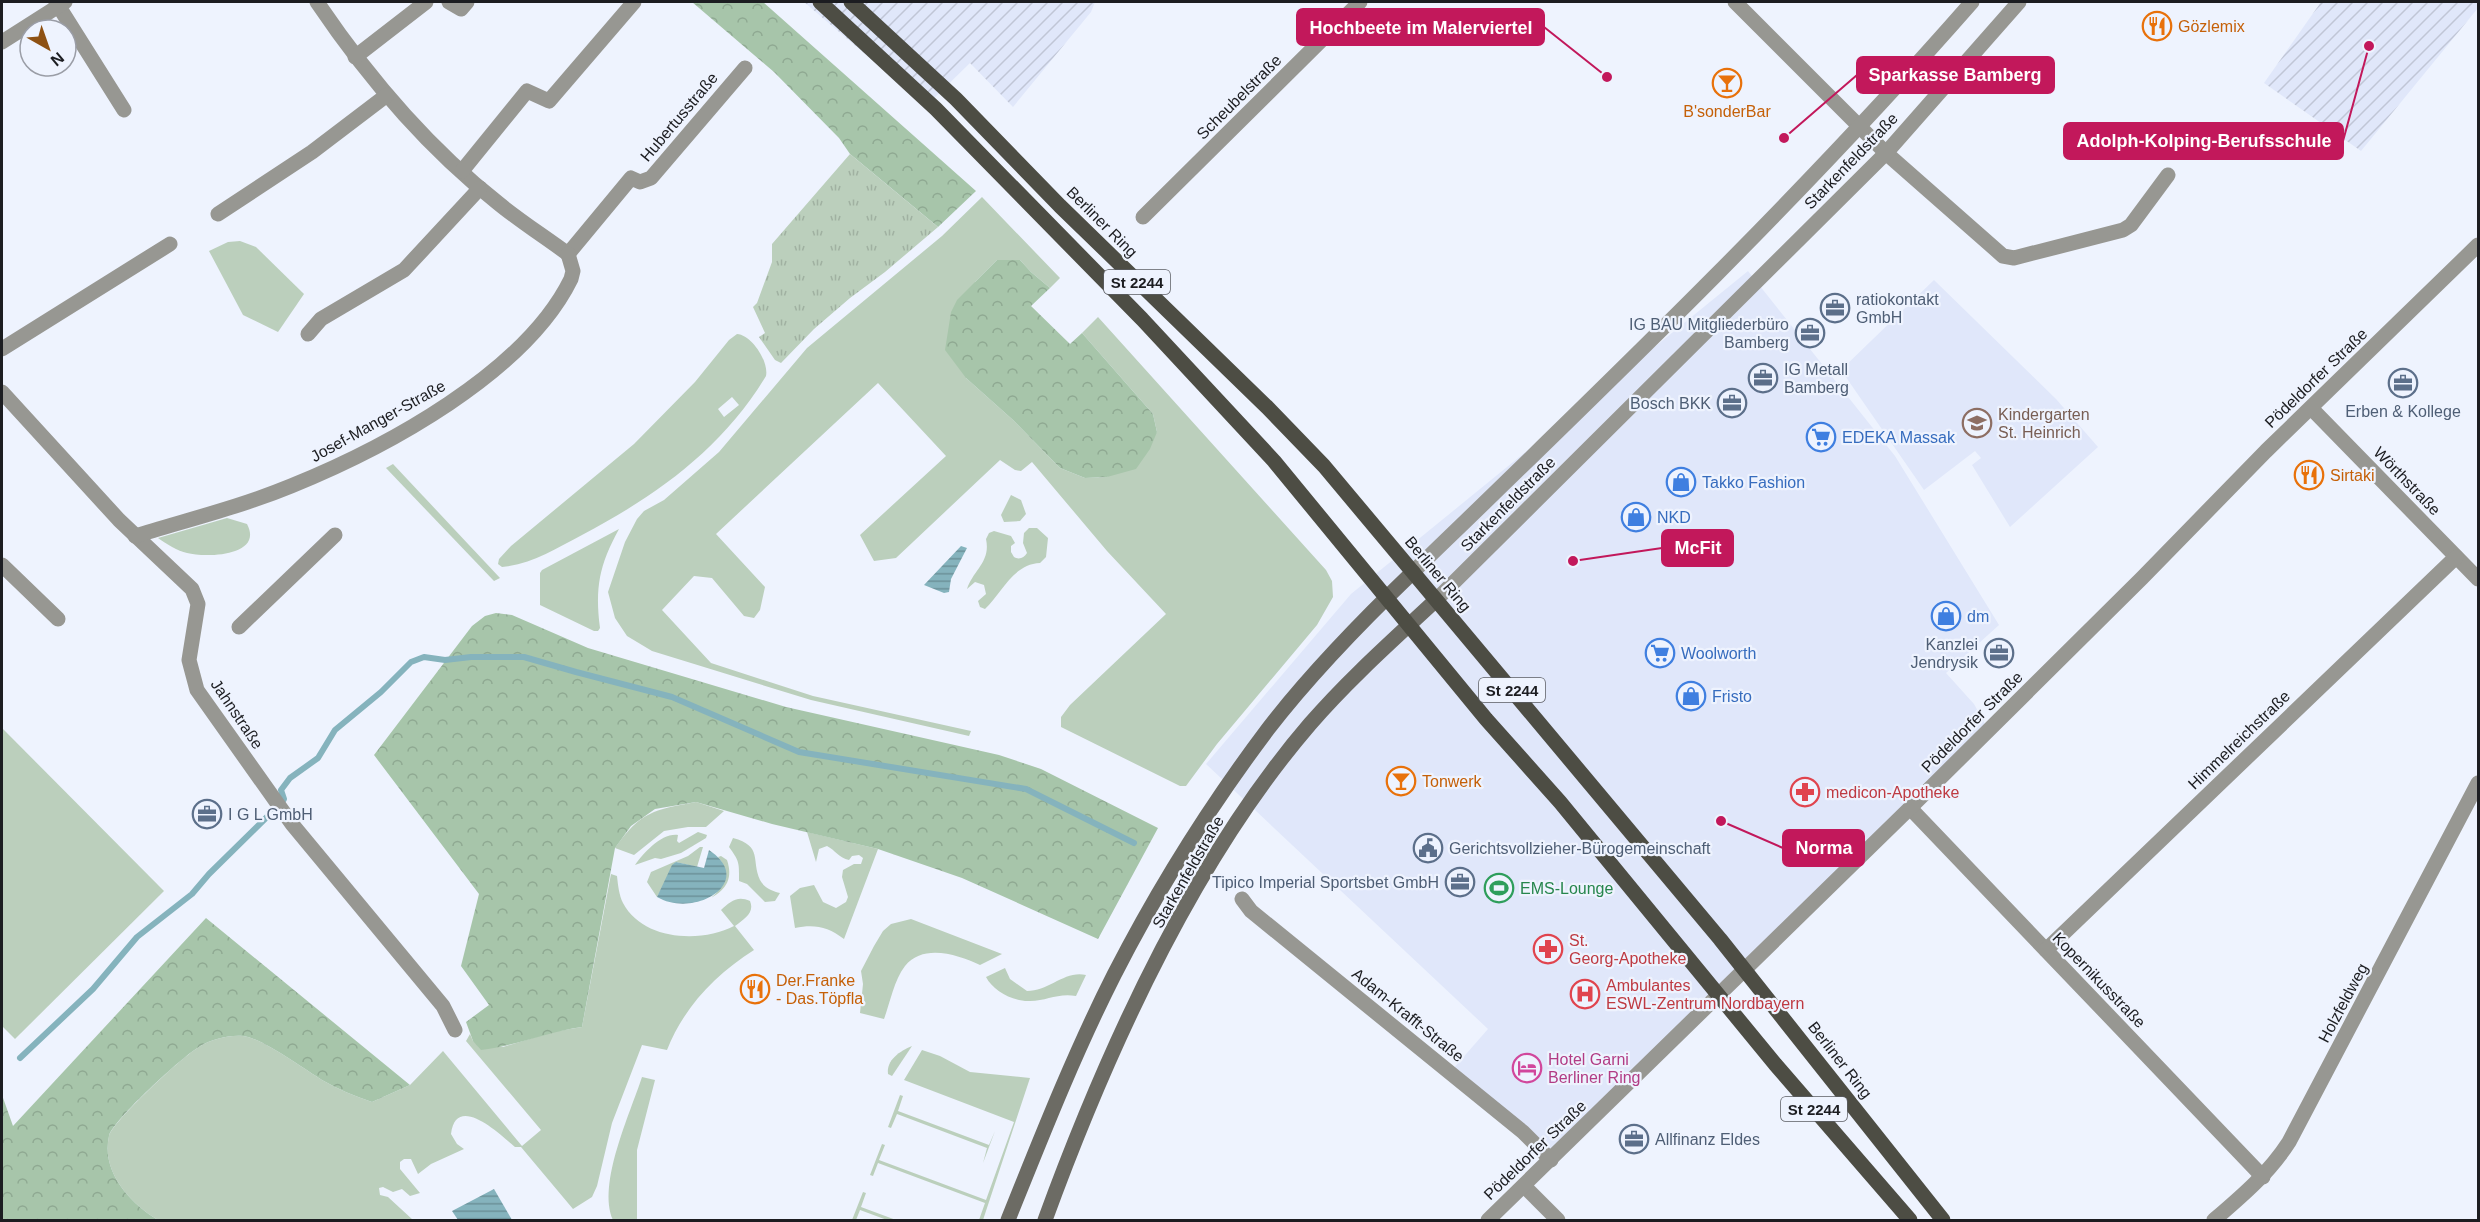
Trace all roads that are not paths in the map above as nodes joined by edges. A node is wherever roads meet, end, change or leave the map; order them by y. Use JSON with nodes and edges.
{"nodes":[{"id":1,"x":317,"y":2,"type":"edge"},
{"id":2,"x":426,"y":2,"type":"edge"},
{"id":3,"x":449,"y":2,"type":"edge"},
{"id":4,"x":467,"y":2,"type":"edge"},
{"id":5,"x":634,"y":2,"type":"edge"},
{"id":6,"x":820,"y":2,"type":"edge"},
{"id":7,"x":851,"y":2,"type":"edge"},
{"id":8,"x":1360,"y":2,"type":"edge"},
{"id":9,"x":1736,"y":2,"type":"edge"},
{"id":10,"x":1971,"y":2,"type":"edge"},
{"id":11,"x":2019,"y":2,"type":"edge"},
{"id":12,"x":60,"y":3,"type":"edge"},
{"id":13,"x":2,"y":42,"type":"edge"},
{"id":14,"x":355,"y":57,"type":"junction"},
{"id":15,"x":745,"y":68,"type":"dead end"},
{"id":16,"x":387,"y":95,"type":"junction"},
{"id":17,"x":124,"y":111,"type":"dead end"},
{"id":18,"x":1860,"y":127,"type":"junction"},
{"id":19,"x":1886,"y":153,"type":"junction"},
{"id":20,"x":462,"y":171,"type":"junction"},
{"id":21,"x":2168,"y":175,"type":"dead end"},
{"id":22,"x":480,"y":188,"type":"junction"},
{"id":23,"x":218,"y":214,"type":"dead end"},
{"id":24,"x":1143,"y":217,"type":"dead end"},
{"id":25,"x":170,"y":244,"type":"dead end"},
{"id":26,"x":2478,"y":246,"type":"edge"},
{"id":27,"x":568,"y":254,"type":"junction"},
{"id":28,"x":308,"y":334,"type":"dead end"},
{"id":29,"x":2,"y":349,"type":"edge"},
{"id":30,"x":2,"y":392,"type":"edge"},
{"id":31,"x":2311,"y":408,"type":"junction"},
{"id":32,"x":335,"y":535,"type":"dead end"},
{"id":33,"x":135,"y":536,"type":"junction"},
{"id":34,"x":2457,"y":557,"type":"junction"},
{"id":35,"x":2,"y":565,"type":"edge"},
{"id":36,"x":1413,"y":572,"type":"junction"},
{"id":37,"x":2478,"y":579,"type":"edge"},
{"id":38,"x":1387,"y":598,"type":"junction"},
{"id":39,"x":1436,"y":600,"type":"junction"},
{"id":40,"x":58,"y":619,"type":"dead end"},
{"id":41,"x":1409,"y":625,"type":"junction"},
{"id":42,"x":239,"y":627,"type":"dead end"},
{"id":43,"x":2478,"y":783,"type":"edge"},
{"id":44,"x":1910,"y":808,"type":"junction"},
{"id":45,"x":1242,"y":899,"type":"dead end"},
{"id":46,"x":2046,"y":950,"type":"junction"},
{"id":47,"x":1745,"y":970,"type":"junction"},
{"id":48,"x":1720,"y":995,"type":"junction"},
{"id":49,"x":455,"y":1030,"type":"dead end"},
{"id":50,"x":1551,"y":1160,"type":"junction"},
{"id":51,"x":2263,"y":1177,"type":"junction"},
{"id":52,"x":1524,"y":1186,"type":"junction"},
{"id":53,"x":1008,"y":1221,"type":"edge"},
{"id":54,"x":1045,"y":1221,"type":"edge"},
{"id":55,"x":1488,"y":1221,"type":"edge"},
{"id":56,"x":1558,"y":1221,"type":"edge"},
{"id":57,"x":1910,"y":1221,"type":"edge"},
{"id":58,"x":1943,"y":1221,"type":"edge"},
{"id":59,"x":2214,"y":1221,"type":"edge"}],
"edges":[{"from":1,"to":14,"type":"street"},
{"from":2,"to":14,"type":"street"},
{"from":3,"to":4,"type":"street"},
{"from":5,"to":20,"type":"street"},
{"from":6,"to":38,"type":"main road","number":"St 2244"},
{"from":7,"to":36,"type":"main road","name":"Berliner Ring","number":"St 2244"},
{"from":8,"to":24,"type":"street","name":"Scheubelstraße"},
{"from":9,"to":18,"type":"street"},
{"from":10,"to":18,"type":"street","name":"Starkenfeldstraße"},
{"from":11,"to":19,"type":"street","name":"Starkenfeldstraße"},
{"from":12,"to":13,"type":"street"},
{"from":12,"to":17,"type":"street"},
{"from":14,"to":16,"type":"street"},
{"from":15,"to":27,"type":"street","name":"Hubertusstraße"},
{"from":16,"to":20,"type":"street"},
{"from":16,"to":23,"type":"street"},
{"from":18,"to":19,"type":"street"},
{"from":18,"to":36,"type":"street","name":"Starkenfeldstraße"},
{"from":19,"to":21,"type":"street"},
{"from":19,"to":39,"type":"street","name":"Starkenfeldstraße"},
{"from":20,"to":22,"type":"street"},
{"from":22,"to":27,"type":"street"},
{"from":22,"to":28,"type":"street"},
{"from":25,"to":29,"type":"street"},
{"from":26,"to":31,"type":"street","name":"Pödeldorfer Straße"},
{"from":27,"to":33,"type":"street","name":"Josef-Manger-Straße"},
{"from":30,"to":33,"type":"street","name":"Jahnstraße"},
{"from":31,"to":34,"type":"street","name":"Wörthstraße"},
{"from":31,"to":44,"type":"street","name":"Pödeldorfer Straße"},
{"from":32,"to":42,"type":"street"},
{"from":33,"to":49,"type":"street","name":"Jahnstraße"},
{"from":34,"to":37,"type":"street","name":"Wörthstraße"},
{"from":34,"to":46,"type":"street","name":"Himmelreichstraße"},
{"from":35,"to":40,"type":"street"},
{"from":36,"to":38,"type":"main road","name":"Starkenfeldstraße"},
{"from":36,"to":39,"type":"main road","name":"Berliner Ring","number":"St 2244"},
{"from":38,"to":41,"type":"main road","number":"St 2244"},
{"from":38,"to":53,"type":"main road","name":"Starkenfeldstraße"},
{"from":39,"to":41,"type":"main road","name":"Starkenfeldstraße"},
{"from":39,"to":47,"type":"main road","name":"Berliner Ring","number":"St 2244"},
{"from":41,"to":48,"type":"main road","number":"St 2244"},
{"from":41,"to":54,"type":"main road","name":"Starkenfeldstraße"},
{"from":43,"to":51,"type":"street","name":"Holzfeldweg"},
{"from":44,"to":46,"type":"street","name":"Kopernikusstraße"},
{"from":44,"to":47,"type":"street","name":"Pödeldorfer Straße"},
{"from":45,"to":50,"type":"street","name":"Adam-Krafft-Straße"},
{"from":46,"to":51,"type":"street","name":"Kopernikusstraße"},
{"from":47,"to":48,"type":"street","name":"Pödeldorfer Straße"},
{"from":47,"to":58,"type":"main road","name":"Berliner Ring","number":"St 2244"},
{"from":48,"to":50,"type":"street","name":"Pödeldorfer Straße"},
{"from":48,"to":57,"type":"main road","number":"St 2244"},
{"from":50,"to":52,"type":"street","name":"Pödeldorfer Straße"},
{"from":51,"to":59,"type":"street","name":"Holzfeldweg"},
{"from":52,"to":55,"type":"street","name":"Pödeldorfer Straße"},
{"from":52,"to":56,"type":"street"}]}
